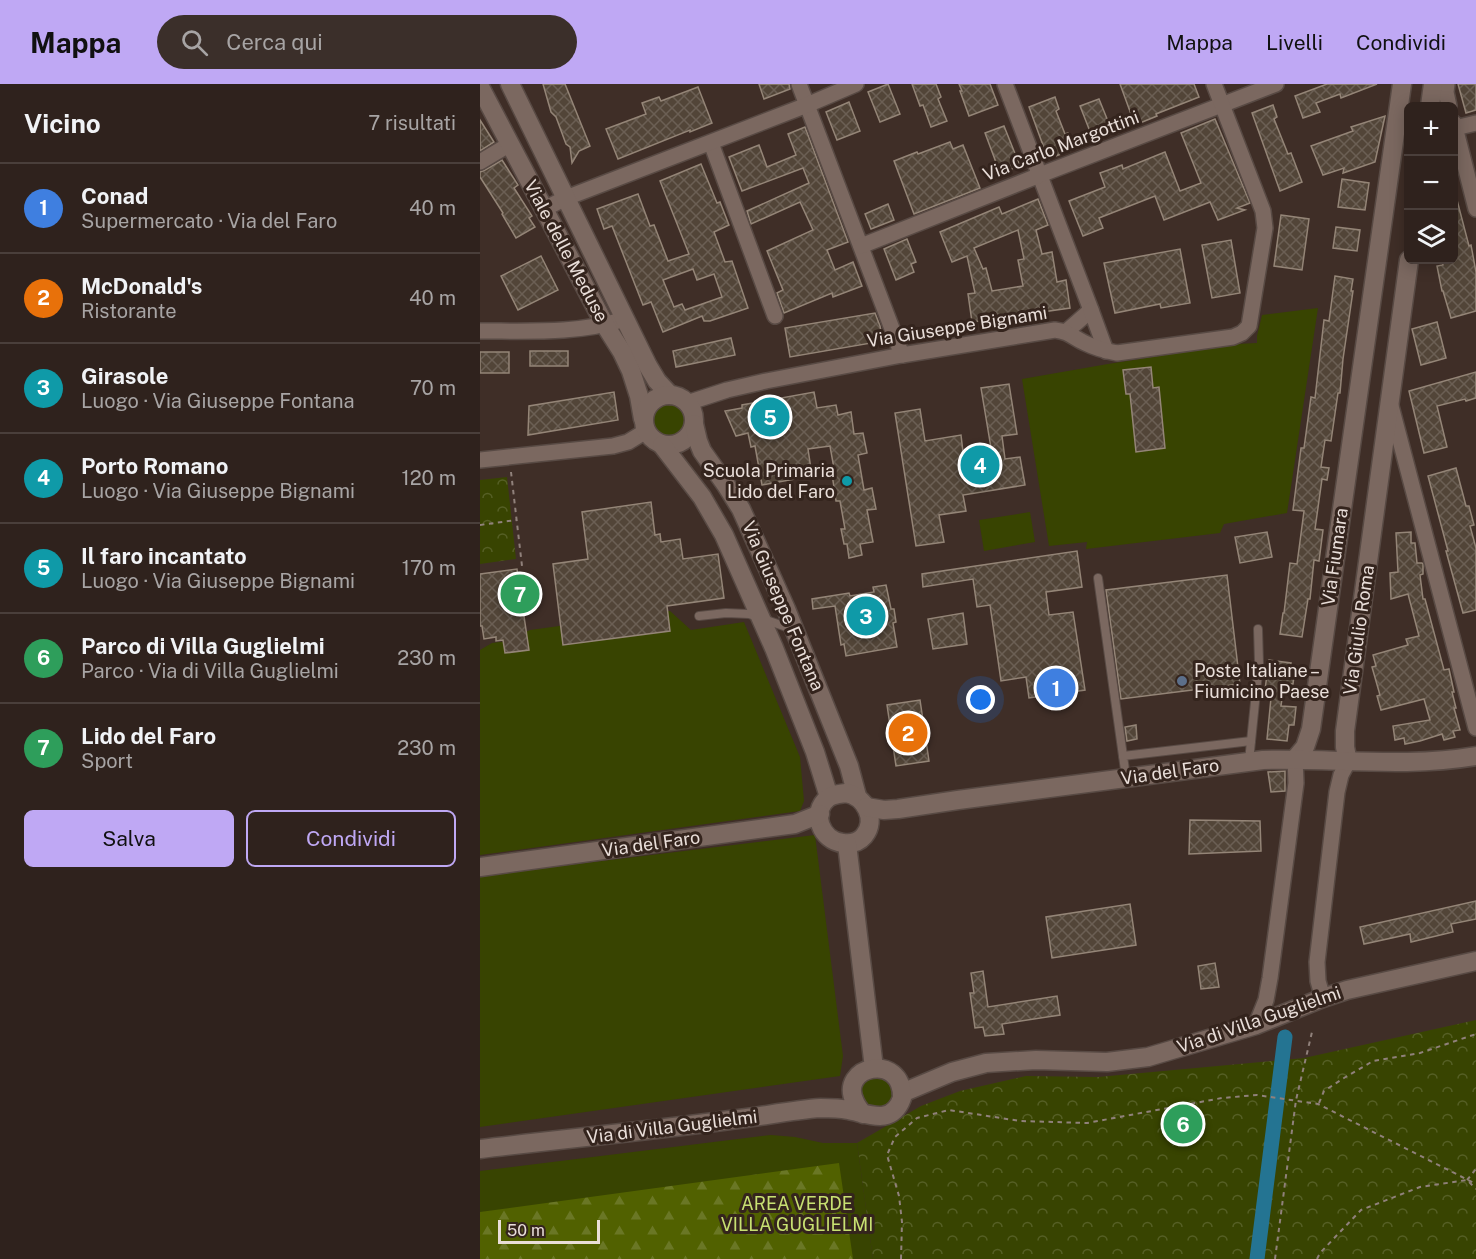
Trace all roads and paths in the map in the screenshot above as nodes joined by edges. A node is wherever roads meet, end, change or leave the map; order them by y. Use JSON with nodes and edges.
{"nodes":[{"id":1,"x":510,"y":84,"type":"edge"},
{"id":2,"x":799,"y":84,"type":"edge"},
{"id":3,"x":856,"y":84,"type":"edge"},
{"id":4,"x":1005,"y":84,"type":"edge"},
{"id":5,"x":1214,"y":84,"type":"edge"},
{"id":6,"x":1276,"y":84,"type":"edge"},
{"id":7,"x":1402,"y":84,"type":"edge"},
{"id":8,"x":480,"y":87,"type":"edge"},
{"id":9,"x":807,"y":105,"type":"junction"},
{"id":10,"x":1222,"y":105,"type":"junction"},
{"id":11,"x":1476,"y":123,"type":"edge"},
{"id":12,"x":1458,"y":125,"type":"edge"},
{"id":13,"x":1458,"y":141,"type":"edge"},
{"id":14,"x":711,"y":142,"type":"junction"},
{"id":15,"x":510,"y":144,"type":"junction"},
{"id":16,"x":480,"y":162,"type":"edge"},
{"id":17,"x":1040,"y":175,"type":"junction"},
{"id":18,"x":566,"y":198,"type":"junction"},
{"id":19,"x":544,"y":209,"type":"junction"},
{"id":20,"x":1476,"y":209,"type":"edge"},
{"id":21,"x":861,"y":246,"type":"junction"},
{"id":22,"x":1408,"y":264,"type":"edge"},
{"id":23,"x":1091,"y":310,"type":"junction"},
{"id":24,"x":775,"y":316,"type":"dead end"},
{"id":25,"x":625,"y":319,"type":"junction"},
{"id":26,"x":605,"y":325,"type":"junction"},
{"id":27,"x":480,"y":331,"type":"edge"},
{"id":28,"x":1066,"y":331,"type":"junction"},
{"id":29,"x":1106,"y":351,"type":"junction"},
{"id":30,"x":902,"y":354,"type":"junction"},
{"id":31,"x":670,"y":395,"type":"junction"},
{"id":32,"x":1390,"y":400,"type":"junction"},
{"id":33,"x":687,"y":403,"type":"junction"},
{"id":34,"x":694,"y":424,"type":"junction"},
{"id":35,"x":645,"y":425,"type":"junction"},
{"id":36,"x":662,"y":445,"type":"junction"},
{"id":37,"x":509,"y":457,"type":"junction"},
{"id":38,"x":480,"y":460,"type":"edge"},
{"id":39,"x":516,"y":520,"type":"junction"},
{"id":40,"x":480,"y":525,"type":"edge"},
{"id":41,"x":522,"y":566,"type":"dead end"},
{"id":42,"x":1098,"y":578,"type":"dead end"},
{"id":43,"x":699,"y":616,"type":"dead end"},
{"id":44,"x":762,"y":618,"type":"junction"},
{"id":45,"x":1258,"y":629,"type":"dead end"},
{"id":46,"x":796,"y":630,"type":"junction"},
{"id":47,"x":1476,"y":728,"type":"edge"},
{"id":48,"x":1251,"y":741,"type":"junction"},
{"id":49,"x":1123,"y":756,"type":"junction"},
{"id":50,"x":1476,"y":756,"type":"edge"},
{"id":51,"x":1295,"y":759,"type":"junction"},
{"id":52,"x":1249,"y":761,"type":"junction"},
{"id":53,"x":1348,"y":762,"type":"junction"},
{"id":54,"x":1126,"y":777,"type":"junction"},
{"id":55,"x":829,"y":797,"type":"junction"},
{"id":56,"x":862,"y":802,"type":"junction"},
{"id":57,"x":820,"y":814,"type":"junction"},
{"id":58,"x":847,"y":844,"type":"junction"},
{"id":59,"x":480,"y":867,"type":"edge"},
{"id":60,"x":1476,"y":961,"type":"edge"},
{"id":61,"x":1323,"y":998,"type":"junction"},
{"id":62,"x":1257,"y":1025,"type":"junction"},
{"id":63,"x":1312,"y":1032,"type":"dead end"},
{"id":64,"x":1476,"y":1034,"type":"edge"},
{"id":65,"x":874,"y":1068,"type":"junction"},
{"id":66,"x":902,"y":1093,"type":"junction"},
{"id":67,"x":1296,"y":1100,"type":"junction"},
{"id":68,"x":1318,"y":1104,"type":"junction"},
{"id":69,"x":864,"y":1114,"type":"junction"},
{"id":70,"x":480,"y":1149,"type":"edge"},
{"id":71,"x":1476,"y":1169,"type":"edge"},
{"id":72,"x":1467,"y":1180,"type":"junction"},
{"id":73,"x":1476,"y":1184,"type":"edge"},
{"id":74,"x":1476,"y":1189,"type":"edge"},
{"id":75,"x":901,"y":1259,"type":"edge"},
{"id":76,"x":1275,"y":1259,"type":"edge"},
{"id":77,"x":1317,"y":1259,"type":"edge"}],
"edges":[{"from":1,"to":18,"type":"street","name":"Viale delle Meduse"},
{"from":2,"to":9,"type":"street"},
{"from":3,"to":9,"type":"street"},
{"from":4,"to":17,"type":"street"},
{"from":5,"to":10,"type":"street","name":"Via Giuseppe Bignami"},
{"from":6,"to":10,"type":"street","name":"Via Carlo Margottini"},
{"from":7,"to":51,"type":"street","name":"Via Fiumara"},
{"from":8,"to":15,"type":"street","name":"Viale delle Meduse"},
{"from":9,"to":14,"type":"street"},
{"from":9,"to":21,"type":"street"},
{"from":10,"to":17,"type":"street","name":"Via Carlo Margottini"},
{"from":10,"to":29,"type":"street","name":"Via Giuseppe Bignami"},
{"from":11,"to":12,"type":"street"},
{"from":13,"to":20,"type":"street"},
{"from":14,"to":18,"type":"street"},
{"from":14,"to":24,"type":"street"},
{"from":15,"to":16,"type":"street"},
{"from":15,"to":19,"type":"street","name":"Viale delle Meduse"},
{"from":17,"to":21,"type":"street","name":"Via Carlo Margottini"},
{"from":17,"to":23,"type":"street"},
{"from":18,"to":19,"type":"street"},
{"from":18,"to":25,"type":"street","name":"Viale delle Meduse"},
{"from":19,"to":26,"type":"street","name":"Viale delle Meduse"},
{"from":21,"to":30,"type":"street"},
{"from":22,"to":32,"type":"street","name":"Via Giulio Roma"},
{"from":23,"to":28,"type":"street"},
{"from":23,"to":29,"type":"street"},
{"from":25,"to":26,"type":"street"},
{"from":25,"to":31,"type":"street","name":"Viale delle Meduse"},
{"from":26,"to":27,"type":"street"},
{"from":26,"to":35,"type":"street","name":"Viale delle Meduse"},
{"from":28,"to":29,"type":"street","name":"Via Giuseppe Bignami"},
{"from":28,"to":30,"type":"street","name":"Via Giuseppe Bignami"},
{"from":30,"to":33,"type":"street","name":"Via Giuseppe Bignami"},
{"from":31,"to":33,"type":"street"},
{"from":31,"to":35,"type":"street"},
{"from":32,"to":47,"type":"street"},
{"from":32,"to":53,"type":"street","name":"Via Giulio Roma"},
{"from":33,"to":34,"type":"street"},
{"from":34,"to":36,"type":"street"},
{"from":34,"to":46,"type":"street","name":"Via Giuseppe Fontana"},
{"from":35,"to":36,"type":"street"},
{"from":35,"to":37,"type":"street"},
{"from":36,"to":44,"type":"street","name":"Via Giuseppe Fontana"},
{"from":37,"to":38,"type":"street"},
{"from":37,"to":39,"type":"path"},
{"from":39,"to":40,"type":"path"},
{"from":39,"to":41,"type":"path"},
{"from":42,"to":49,"type":"lane"},
{"from":43,"to":44,"type":"lane"},
{"from":44,"to":46,"type":"lane"},
{"from":44,"to":55,"type":"street","name":"Via Giuseppe Fontana"},
{"from":45,"to":48,"type":"lane"},
{"from":46,"to":56,"type":"street","name":"Via Giuseppe Fontana"},
{"from":48,"to":49,"type":"lane"},
{"from":48,"to":52,"type":"lane"},
{"from":49,"to":54,"type":"lane"},
{"from":50,"to":53,"type":"street","name":"Via del Faro"},
{"from":51,"to":52,"type":"street","name":"Via del Faro"},
{"from":51,"to":53,"type":"street","name":"Via del Faro"},
{"from":51,"to":62,"type":"street","name":"Via Fiumara"},
{"from":52,"to":54,"type":"street","name":"Via del Faro"},
{"from":53,"to":61,"type":"street","name":"Via Giulio Roma"},
{"from":54,"to":56,"type":"street","name":"Via del Faro"},
{"from":55,"to":56,"type":"street"},
{"from":55,"to":57,"type":"street"},
{"from":56,"to":58,"type":"street"},
{"from":57,"to":58,"type":"street"},
{"from":57,"to":59,"type":"street","name":"Via del Faro"},
{"from":58,"to":65,"type":"street"},
{"from":60,"to":61,"type":"street","name":"Via di Villa Guglielmi"},
{"from":61,"to":62,"type":"street","name":"Via di Villa Guglielmi"},
{"from":62,"to":66,"type":"street","name":"Via di Villa Guglielmi"},
{"from":63,"to":67,"type":"path"},
{"from":64,"to":68,"type":"path"},
{"from":65,"to":66,"type":"street"},
{"from":65,"to":69,"type":"street"},
{"from":66,"to":69,"type":"street"},
{"from":67,"to":68,"type":"path"},
{"from":67,"to":75,"type":"path"},
{"from":67,"to":76,"type":"path"},
{"from":68,"to":72,"type":"path"},
{"from":69,"to":70,"type":"street","name":"Via di Villa Guglielmi"},
{"from":71,"to":72,"type":"path"},
{"from":72,"to":73,"type":"path"},
{"from":72,"to":74,"type":"path"},
{"from":72,"to":77,"type":"path"}]}
